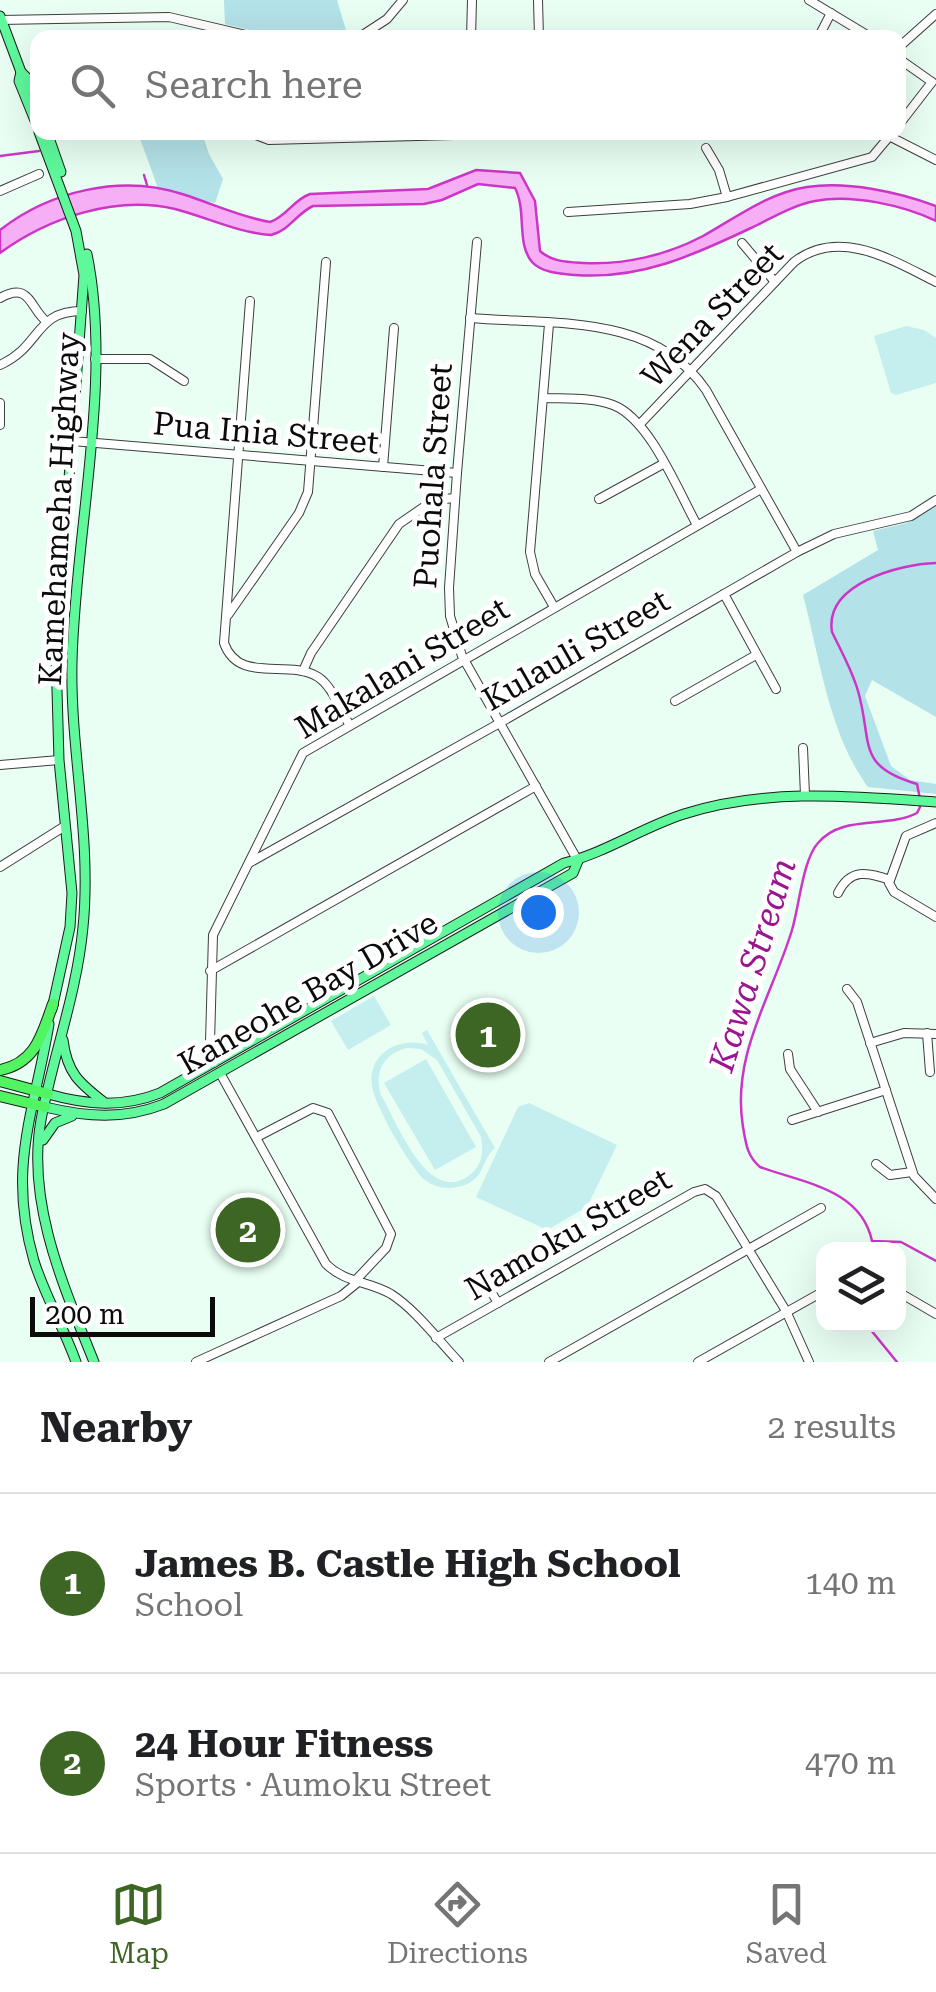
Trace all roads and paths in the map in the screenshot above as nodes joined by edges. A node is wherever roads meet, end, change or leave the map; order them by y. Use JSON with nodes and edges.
{"nodes":[{"id":1,"x":404,"y":0,"type":"edge"},
{"id":2,"x":472,"y":0,"type":"edge"},
{"id":3,"x":538,"y":0,"type":"edge"},
{"id":4,"x":808,"y":0,"type":"edge"},
{"id":5,"x":832,"y":13,"type":"junction"},
{"id":6,"x":936,"y":14,"type":"edge"},
{"id":7,"x":0,"y":19,"type":"edge"},
{"id":8,"x":225,"y":30,"type":"edge"},
{"id":9,"x":378,"y":30,"type":"edge"},
{"id":10,"x":471,"y":30,"type":"edge"},
{"id":11,"x":539,"y":30,"type":"edge"},
{"id":12,"x":822,"y":30,"type":"edge"},
{"id":13,"x":859,"y":30,"type":"edge"},
{"id":14,"x":906,"y":41,"type":"edge"},
{"id":15,"x":906,"y":64,"type":"edge"},
{"id":16,"x":21,"y":72,"type":"junction"},
{"id":17,"x":934,"y":83,"type":"edge"},
{"id":18,"x":30,"y":85,"type":"edge"},
{"id":19,"x":30,"y":109,"type":"edge"},
{"id":20,"x":906,"y":116,"type":"edge"},
{"id":21,"x":42,"y":140,"type":"edge"},
{"id":22,"x":49,"y":140,"type":"edge"},
{"id":23,"x":884,"y":140,"type":"edge"},
{"id":24,"x":899,"y":140,"type":"edge"},
{"id":25,"x":706,"y":148,"type":"dead end"},
{"id":26,"x":936,"y":160,"type":"edge"},
{"id":27,"x":39,"y":174,"type":"dead end"},
{"id":28,"x":0,"y":191,"type":"edge"},
{"id":29,"x":66,"y":193,"type":"junction"},
{"id":30,"x":727,"y":197,"type":"junction"},
{"id":31,"x":568,"y":212,"type":"dead end"},
{"id":32,"x":76,"y":220,"type":"junction"},
{"id":33,"x":477,"y":242,"type":"dead end"},
{"id":34,"x":742,"y":243,"type":"dead end"},
{"id":35,"x":326,"y":262,"type":"dead end"},
{"id":36,"x":775,"y":282,"type":"junction"},
{"id":37,"x":936,"y":282,"type":"edge"},
{"id":38,"x":0,"y":298,"type":"edge"},
{"id":39,"x":250,"y":301,"type":"dead end"},
{"id":40,"x":82,"y":311,"type":"junction"},
{"id":41,"x":95,"y":314,"type":"junction"},
{"id":42,"x":470,"y":318,"type":"junction"},
{"id":43,"x":46,"y":322,"type":"junction"},
{"id":44,"x":548,"y":324,"type":"junction"},
{"id":45,"x":394,"y":328,"type":"dead end"},
{"id":46,"x":95,"y":359,"type":"junction"},
{"id":47,"x":0,"y":364,"type":"edge"},
{"id":48,"x":691,"y":371,"type":"junction"},
{"id":49,"x":184,"y":381,"type":"dead end"},
{"id":50,"x":543,"y":398,"type":"junction"},
{"id":51,"x":0,"y":403,"type":"edge"},
{"id":52,"x":640,"y":424,"type":"junction"},
{"id":53,"x":0,"y":425,"type":"edge"},
{"id":54,"x":72,"y":441,"type":"junction"},
{"id":55,"x":89,"y":444,"type":"junction"},
{"id":56,"x":239,"y":456,"type":"junction"},
{"id":57,"x":310,"y":462,"type":"junction"},
{"id":58,"x":663,"y":464,"type":"junction"},
{"id":59,"x":383,"y":468,"type":"junction"},
{"id":60,"x":457,"y":474,"type":"junction"},
{"id":61,"x":761,"y":489,"type":"junction"},
{"id":62,"x":455,"y":498,"type":"junction"},
{"id":63,"x":599,"y":499,"type":"dead end"},
{"id":64,"x":936,"y":500,"type":"edge"},
{"id":65,"x":697,"y":525,"type":"junction"},
{"id":66,"x":797,"y":552,"type":"junction"},
{"id":67,"x":724,"y":594,"type":"junction"},
{"id":68,"x":554,"y":607,"type":"junction"},
{"id":69,"x":225,"y":619,"type":"junction"},
{"id":70,"x":56,"y":652,"type":"junction"},
{"id":71,"x":756,"y":655,"type":"junction"},
{"id":72,"x":72,"y":656,"type":"junction"},
{"id":73,"x":464,"y":658,"type":"junction"},
{"id":74,"x":303,"y":671,"type":"junction"},
{"id":75,"x":776,"y":690,"type":"dead end"},
{"id":76,"x":675,"y":701,"type":"dead end"},
{"id":77,"x":500,"y":723,"type":"junction"},
{"id":78,"x":349,"y":724,"type":"junction"},
{"id":79,"x":803,"y":748,"type":"dead end"},
{"id":80,"x":59,"y":760,"type":"junction"},
{"id":81,"x":0,"y":765,"type":"edge"},
{"id":82,"x":536,"y":786,"type":"junction"},
{"id":83,"x":804,"y":796,"type":"junction"},
{"id":84,"x":936,"y":802,"type":"edge"},
{"id":85,"x":936,"y":823,"type":"edge"},
{"id":86,"x":84,"y":824,"type":"junction"},
{"id":87,"x":65,"y":826,"type":"junction"},
{"id":88,"x":263,"y":832,"type":"junction"},
{"id":89,"x":278,"y":847,"type":"junction"},
{"id":90,"x":578,"y":861,"type":"junction"},
{"id":91,"x":247,"y":864,"type":"junction"},
{"id":92,"x":0,"y":867,"type":"edge"},
{"id":93,"x":890,"y":880,"type":"junction"},
{"id":94,"x":838,"y":892,"type":"dead end"},
{"id":95,"x":499,"y":900,"type":"junction"},
{"id":96,"x":505,"y":910,"type":"junction"},
{"id":97,"x":936,"y":917,"type":"edge"},
{"id":98,"x":210,"y":971,"type":"junction"},
{"id":99,"x":57,"y":984,"type":"junction"},
{"id":100,"x":74,"y":988,"type":"junction"},
{"id":101,"x":847,"y":989,"type":"dead end"},
{"id":102,"x":53,"y":1004,"type":"junction"},
{"id":103,"x":62,"y":1032,"type":"junction"},
{"id":104,"x":932,"y":1033,"type":"edge"},
{"id":105,"x":870,"y":1042,"type":"junction"},
{"id":106,"x":788,"y":1054,"type":"dead end"},
{"id":107,"x":214,"y":1063,"type":"junction"},
{"id":108,"x":0,"y":1070,"type":"edge"},
{"id":109,"x":930,"y":1072,"type":"dead end"},
{"id":110,"x":220,"y":1073,"type":"junction"},
{"id":111,"x":0,"y":1081,"type":"edge"},
{"id":112,"x":886,"y":1090,"type":"junction"},
{"id":113,"x":43,"y":1092,"type":"junction"},
{"id":114,"x":0,"y":1096,"type":"edge"},
{"id":115,"x":106,"y":1104,"type":"junction"},
{"id":116,"x":39,"y":1105,"type":"junction"},
{"id":117,"x":818,"y":1112,"type":"junction"},
{"id":118,"x":77,"y":1114,"type":"junction"},
{"id":119,"x":792,"y":1120,"type":"dead end"},
{"id":120,"x":25,"y":1132,"type":"junction"},
{"id":121,"x":257,"y":1137,"type":"junction"},
{"id":122,"x":40,"y":1147,"type":"junction"},
{"id":123,"x":876,"y":1164,"type":"dead end"},
{"id":124,"x":912,"y":1172,"type":"junction"},
{"id":125,"x":936,"y":1200,"type":"edge"},
{"id":126,"x":820,"y":1208,"type":"dead end"},
{"id":127,"x":748,"y":1248,"type":"junction"},
{"id":128,"x":54,"y":1254,"type":"junction"},
{"id":129,"x":34,"y":1261,"type":"junction"},
{"id":130,"x":480,"y":1272,"type":"dead end"},
{"id":131,"x":356,"y":1283,"type":"junction"},
{"id":132,"x":816,"y":1295,"type":"edge"},
{"id":133,"x":906,"y":1296,"type":"edge"},
{"id":134,"x":498,"y":1303,"type":"junction"},
{"id":135,"x":786,"y":1312,"type":"junction"},
{"id":136,"x":936,"y":1314,"type":"edge"},
{"id":137,"x":436,"y":1338,"type":"junction"},
{"id":138,"x":89,"y":1351,"type":"junction"},
{"id":139,"x":76,"y":1362,"type":"edge"},
{"id":140,"x":84,"y":1362,"type":"edge"},
{"id":141,"x":94,"y":1362,"type":"edge"},
{"id":142,"x":196,"y":1362,"type":"edge"},
{"id":143,"x":459,"y":1362,"type":"edge"},
{"id":144,"x":549,"y":1362,"type":"edge"},
{"id":145,"x":698,"y":1362,"type":"edge"},
{"id":146,"x":809,"y":1362,"type":"edge"}],
"edges":[{"from":1,"to":9,"type":"street"},
{"from":2,"to":10,"type":"street"},
{"from":3,"to":11,"type":"street"},
{"from":4,"to":5,"type":"street"},
{"from":5,"to":12,"type":"street"},
{"from":5,"to":13,"type":"street"},
{"from":6,"to":14,"type":"street"},
{"from":7,"to":8,"type":"street"},
{"from":7,"to":16,"type":"main road","name":"Kamehameha Highway"},
{"from":15,"to":17,"type":"street"},
{"from":16,"to":18,"type":"main road","name":"Kamehameha Highway"},
{"from":16,"to":19,"type":"main road","name":"Kamehameha Highway"},
{"from":17,"to":20,"type":"street"},
{"from":21,"to":29,"type":"main road","name":"Kamehameha Highway"},
{"from":22,"to":29,"type":"main road","name":"Kamehameha Highway"},
{"from":23,"to":30,"type":"street"},
{"from":24,"to":26,"type":"street"},
{"from":25,"to":30,"type":"street"},
{"from":27,"to":28,"type":"street"},
{"from":29,"to":32,"type":"main road","name":"Kamehameha Highway"},
{"from":30,"to":31,"type":"street"},
{"from":32,"to":40,"type":"main road","name":"Kamehameha Highway"},
{"from":32,"to":41,"type":"main road","name":"Kamehameha Highway"},
{"from":33,"to":42,"type":"street","name":"Puohala Street"},
{"from":34,"to":36,"type":"street"},
{"from":35,"to":57,"type":"street"},
{"from":36,"to":37,"type":"street","name":"Wena Street"},
{"from":36,"to":48,"type":"street","name":"Wena Street"},
{"from":38,"to":43,"type":"street"},
{"from":39,"to":56,"type":"street"},
{"from":40,"to":41,"type":"main road"},
{"from":40,"to":43,"type":"street"},
{"from":40,"to":54,"type":"main road","name":"Kamehameha Highway"},
{"from":41,"to":46,"type":"main road","name":"Kamehameha Highway"},
{"from":42,"to":44,"type":"street"},
{"from":42,"to":60,"type":"street","name":"Puohala Street"},
{"from":43,"to":47,"type":"street"},
{"from":44,"to":48,"type":"street"},
{"from":44,"to":50,"type":"street"},
{"from":45,"to":59,"type":"street"},
{"from":46,"to":49,"type":"street"},
{"from":46,"to":55,"type":"main road","name":"Kamehameha Highway"},
{"from":48,"to":52,"type":"street","name":"Wena Street"},
{"from":48,"to":61,"type":"street"},
{"from":50,"to":52,"type":"street"},
{"from":50,"to":68,"type":"street"},
{"from":51,"to":53,"type":"street"},
{"from":52,"to":58,"type":"street"},
{"from":54,"to":55,"type":"street","name":"Pua Inia Street"},
{"from":54,"to":70,"type":"main road","name":"Kamehameha Highway"},
{"from":55,"to":56,"type":"street","name":"Pua Inia Street"},
{"from":55,"to":72,"type":"main road","name":"Kamehameha Highway"},
{"from":56,"to":57,"type":"street","name":"Pua Inia Street"},
{"from":56,"to":69,"type":"street"},
{"from":57,"to":59,"type":"street","name":"Pua Inia Street"},
{"from":57,"to":69,"type":"street"},
{"from":58,"to":63,"type":"street"},
{"from":58,"to":65,"type":"street"},
{"from":59,"to":60,"type":"street","name":"Pua Inia Street"},
{"from":60,"to":62,"type":"street","name":"Puohala Street"},
{"from":61,"to":65,"type":"street","name":"Makalani Street"},
{"from":61,"to":66,"type":"street"},
{"from":62,"to":73,"type":"street","name":"Puohala Street"},
{"from":62,"to":74,"type":"street"},
{"from":64,"to":66,"type":"street","name":"Kulauli Street"},
{"from":65,"to":68,"type":"street","name":"Makalani Street"},
{"from":66,"to":67,"type":"street","name":"Kulauli Street"},
{"from":67,"to":71,"type":"street"},
{"from":67,"to":77,"type":"street","name":"Kulauli Street"},
{"from":68,"to":73,"type":"street","name":"Makalani Street"},
{"from":69,"to":74,"type":"street"},
{"from":70,"to":72,"type":"main road"},
{"from":70,"to":80,"type":"main road","name":"Kamehameha Highway"},
{"from":71,"to":75,"type":"street"},
{"from":71,"to":76,"type":"street"},
{"from":72,"to":86,"type":"main road","name":"Kamehameha Highway"},
{"from":73,"to":77,"type":"street","name":"Puohala Street"},
{"from":73,"to":78,"type":"street","name":"Makalani Street"},
{"from":74,"to":78,"type":"street"},
{"from":77,"to":82,"type":"street","name":"Puohala Street"},
{"from":77,"to":89,"type":"street","name":"Kulauli Street"},
{"from":78,"to":88,"type":"street","name":"Makalani Street"},
{"from":79,"to":83,"type":"street"},
{"from":80,"to":81,"type":"street"},
{"from":80,"to":87,"type":"main road","name":"Kamehameha Highway"},
{"from":82,"to":90,"type":"street","name":"Puohala Street"},
{"from":82,"to":98,"type":"street"},
{"from":83,"to":84,"type":"main road","name":"Kaneohe Bay Drive"},
{"from":83,"to":90,"type":"main road","name":"Kaneohe Bay Drive"},
{"from":85,"to":93,"type":"street"},
{"from":86,"to":87,"type":"main road"},
{"from":86,"to":100,"type":"main road","name":"Kamehameha Highway"},
{"from":87,"to":92,"type":"street"},
{"from":87,"to":99,"type":"main road","name":"Kamehameha Highway"},
{"from":88,"to":89,"type":"street"},
{"from":88,"to":91,"type":"street","name":"Makalani Street"},
{"from":89,"to":91,"type":"street","name":"Kulauli Street"},
{"from":90,"to":95,"type":"main road","name":"Kaneohe Bay Drive"},
{"from":90,"to":96,"type":"main road","name":"Kaneohe Bay Drive"},
{"from":91,"to":98,"type":"street","name":"Makalani Street"},
{"from":93,"to":94,"type":"street"},
{"from":93,"to":97,"type":"street"},
{"from":95,"to":96,"type":"main road"},
{"from":95,"to":107,"type":"main road","name":"Kaneohe Bay Drive"},
{"from":96,"to":110,"type":"main road","name":"Kaneohe Bay Drive"},
{"from":98,"to":107,"type":"street","name":"Makalani Street"},
{"from":99,"to":100,"type":"main road"},
{"from":99,"to":102,"type":"main road","name":"Kamehameha Highway"},
{"from":100,"to":103,"type":"main road","name":"Kamehameha Highway"},
{"from":101,"to":105,"type":"street"},
{"from":102,"to":108,"type":"highway"},
{"from":102,"to":113,"type":"main road","name":"Kamehameha Highway"},
{"from":103,"to":113,"type":"main road","name":"Kamehameha Highway"},
{"from":103,"to":115,"type":"main road"},
{"from":104,"to":105,"type":"street"},
{"from":104,"to":109,"type":"street"},
{"from":105,"to":112,"type":"street"},
{"from":106,"to":117,"type":"street"},
{"from":107,"to":110,"type":"main road"},
{"from":107,"to":115,"type":"main road","name":"Kaneohe Bay Drive"},
{"from":110,"to":118,"type":"main road","name":"Kaneohe Bay Drive"},
{"from":110,"to":121,"type":"street"},
{"from":111,"to":113,"type":"highway"},
{"from":112,"to":117,"type":"street"},
{"from":112,"to":124,"type":"street"},
{"from":113,"to":115,"type":"main road","name":"Kaneohe Bay Drive"},
{"from":113,"to":116,"type":"main road"},
{"from":114,"to":116,"type":"highway"},
{"from":114,"to":120,"type":"main road"},
{"from":116,"to":118,"type":"main road","name":"Kaneohe Bay Drive"},
{"from":116,"to":120,"type":"main road"},
{"from":116,"to":122,"type":"main road"},
{"from":117,"to":119,"type":"street"},
{"from":118,"to":122,"type":"main road"},
{"from":120,"to":129,"type":"main road"},
{"from":121,"to":131,"type":"street"},
{"from":121,"to":131,"type":"street"},
{"from":122,"to":128,"type":"main road"},
{"from":123,"to":124,"type":"street"},
{"from":124,"to":125,"type":"street"},
{"from":126,"to":127,"type":"street"},
{"from":127,"to":134,"type":"street","name":"Namoku Street"},
{"from":127,"to":135,"type":"street","name":"Namoku Street"},
{"from":127,"to":144,"type":"street"},
{"from":128,"to":129,"type":"main road"},
{"from":128,"to":138,"type":"main road"},
{"from":129,"to":139,"type":"main road"},
{"from":130,"to":134,"type":"street"},
{"from":131,"to":137,"type":"street"},
{"from":131,"to":142,"type":"street"},
{"from":132,"to":135,"type":"street"},
{"from":133,"to":136,"type":"street"},
{"from":134,"to":137,"type":"street","name":"Namoku Street"},
{"from":135,"to":145,"type":"street"},
{"from":135,"to":146,"type":"street","name":"Namoku Street"},
{"from":137,"to":143,"type":"street"},
{"from":138,"to":140,"type":"main road"},
{"from":138,"to":141,"type":"main road"}]}
